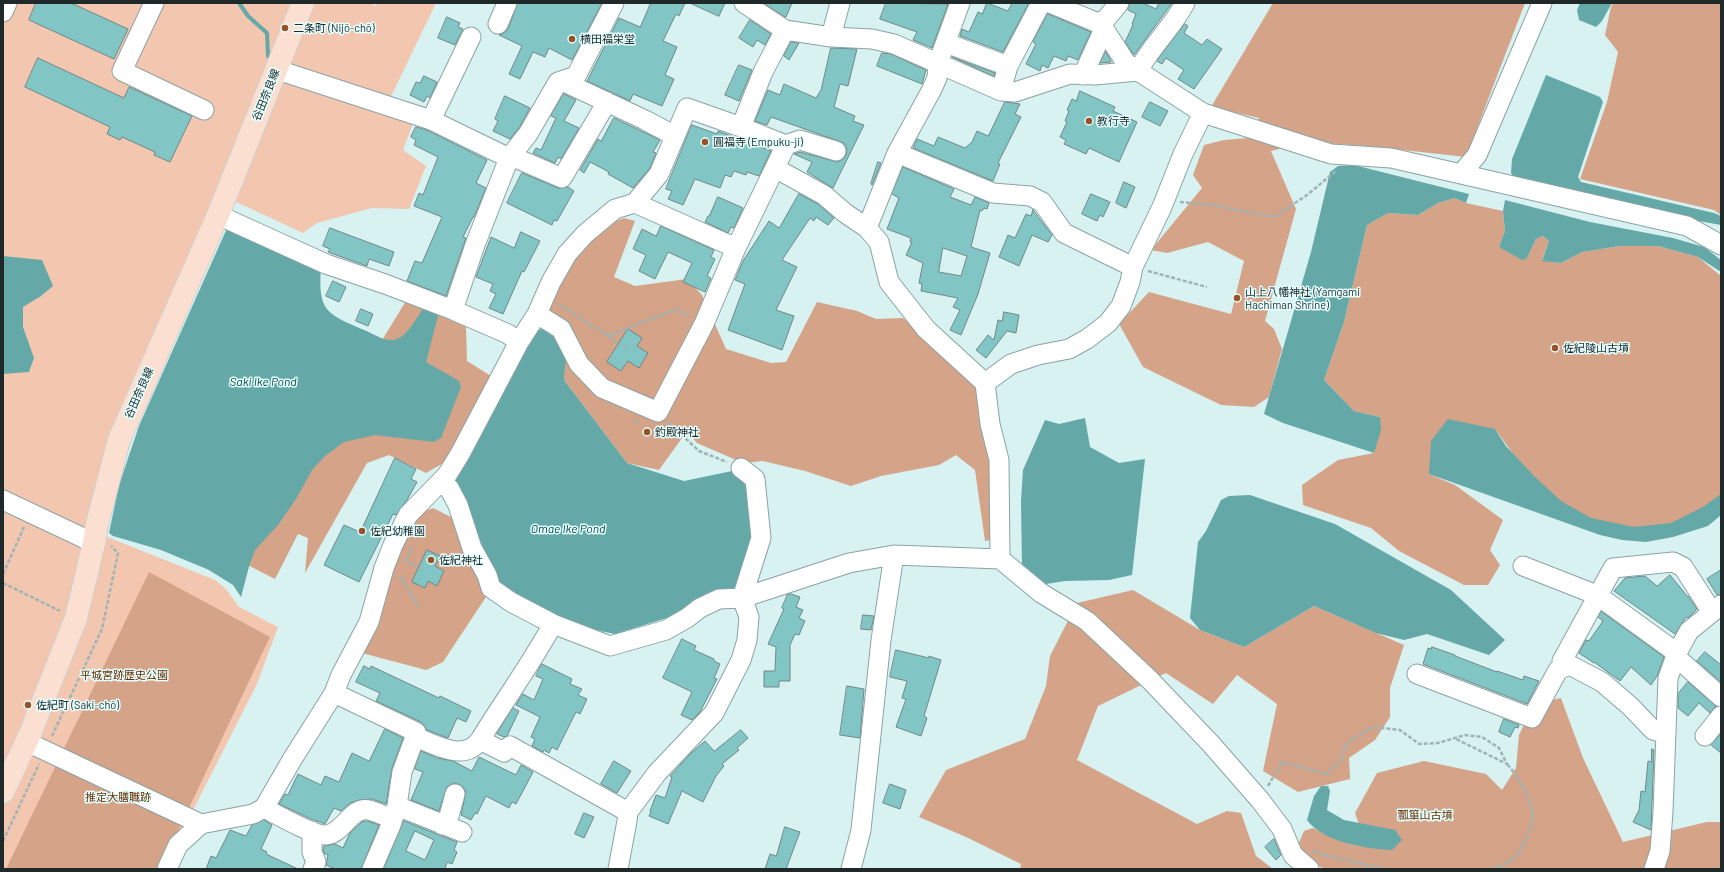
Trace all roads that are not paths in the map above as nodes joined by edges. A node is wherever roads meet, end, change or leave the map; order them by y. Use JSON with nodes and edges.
{"nodes":[{"id":1,"x":7,"y":3,"type":"edge"},
{"id":2,"x":154,"y":3,"type":"edge"},
{"id":3,"x":303,"y":3,"type":"edge"},
{"id":4,"x":507,"y":3,"type":"edge"},
{"id":5,"x":614,"y":3,"type":"edge"},
{"id":6,"x":744,"y":3,"type":"edge"},
{"id":7,"x":840,"y":3,"type":"edge"},
{"id":8,"x":960,"y":3,"type":"edge"},
{"id":9,"x":1041,"y":3,"type":"edge"},
{"id":10,"x":1050,"y":3,"type":"edge"},
{"id":11,"x":1119,"y":3,"type":"edge"},
{"id":12,"x":1186,"y":3,"type":"edge"},
{"id":13,"x":1542,"y":3,"type":"edge"},
{"id":14,"x":3,"y":12,"type":"edge"},
{"id":15,"x":498,"y":24,"type":"dead end"},
{"id":16,"x":1101,"y":26,"type":"junction"},
{"id":17,"x":785,"y":30,"type":"junction"},
{"id":18,"x":471,"y":37,"type":"dead end"},
{"id":19,"x":830,"y":37,"type":"junction"},
{"id":20,"x":946,"y":43,"type":"junction"},
{"id":21,"x":938,"y":63,"type":"junction"},
{"id":22,"x":1008,"y":66,"type":"junction"},
{"id":23,"x":276,"y":71,"type":"junction"},
{"id":24,"x":1138,"y":71,"type":"junction"},
{"id":25,"x":1083,"y":75,"type":"junction"},
{"id":26,"x":562,"y":81,"type":"junction"},
{"id":27,"x":1001,"y":91,"type":"junction"},
{"id":28,"x":607,"y":102,"type":"junction"},
{"id":29,"x":204,"y":110,"type":"dead end"},
{"id":30,"x":1203,"y":113,"type":"junction"},
{"id":31,"x":431,"y":120,"type":"junction"},
{"id":32,"x":741,"y":127,"type":"junction"},
{"id":33,"x":675,"y":136,"type":"junction"},
{"id":34,"x":786,"y":145,"type":"junction"},
{"id":35,"x":836,"y":151,"type":"dead end"},
{"id":36,"x":897,"y":153,"type":"junction"},
{"id":37,"x":510,"y":157,"type":"junction"},
{"id":38,"x":775,"y":168,"type":"junction"},
{"id":39,"x":1461,"y":174,"type":"junction"},
{"id":40,"x":635,"y":203,"type":"junction"},
{"id":41,"x":218,"y":215,"type":"junction"},
{"id":42,"x":867,"y":228,"type":"junction"},
{"id":43,"x":1721,"y":245,"type":"edge"},
{"id":44,"x":736,"y":248,"type":"junction"},
{"id":45,"x":1133,"y":267,"type":"junction"},
{"id":46,"x":453,"y":310,"type":"junction"},
{"id":47,"x":537,"y":314,"type":"junction"},
{"id":48,"x":519,"y":342,"type":"junction"},
{"id":49,"x":985,"y":383,"type":"junction"},
{"id":50,"x":741,"y":468,"type":"road end"},
{"id":51,"x":439,"y":484,"type":"junction"},
{"id":52,"x":3,"y":500,"type":"edge"},
{"id":53,"x":100,"y":542,"type":"junction"},
{"id":54,"x":894,"y":555,"type":"junction"},
{"id":55,"x":1000,"y":559,"type":"junction"},
{"id":56,"x":1523,"y":566,"type":"dead end"},
{"id":57,"x":1598,"y":594,"type":"junction"},
{"id":58,"x":742,"y":598,"type":"junction"},
{"id":59,"x":1717,"y":608,"type":"edge"},
{"id":60,"x":553,"y":624,"type":"junction"},
{"id":61,"x":1676,"y":655,"type":"junction"},
{"id":62,"x":1569,"y":665,"type":"junction"},
{"id":63,"x":1417,"y":674,"type":"dead end"},
{"id":64,"x":334,"y":693,"type":"junction"},
{"id":65,"x":1721,"y":697,"type":"edge"},
{"id":66,"x":1721,"y":716,"type":"edge"},
{"id":67,"x":1666,"y":734,"type":"junction"},
{"id":68,"x":1705,"y":736,"type":"dead end"},
{"id":69,"x":415,"y":737,"type":"junction"},
{"id":70,"x":480,"y":740,"type":"junction"},
{"id":71,"x":36,"y":746,"type":"junction"},
{"id":72,"x":3,"y":792,"type":"edge"},
{"id":73,"x":455,"y":794,"type":"dead end"},
{"id":74,"x":264,"y":808,"type":"junction"},
{"id":75,"x":394,"y":812,"type":"junction"},
{"id":76,"x":628,"y":812,"type":"junction"},
{"id":77,"x":201,"y":824,"type":"junction"},
{"id":78,"x":442,"y":825,"type":"junction"},
{"id":79,"x":312,"y":831,"type":"junction"},
{"id":80,"x":462,"y":832,"type":"dead end"},
{"id":81,"x":1297,"y":857,"type":"edge"},
{"id":82,"x":167,"y":869,"type":"edge"},
{"id":83,"x":313,"y":869,"type":"edge"},
{"id":84,"x":372,"y":869,"type":"edge"},
{"id":85,"x":618,"y":869,"type":"edge"},
{"id":86,"x":851,"y":869,"type":"edge"},
{"id":87,"x":1309,"y":869,"type":"edge"},
{"id":88,"x":1654,"y":869,"type":"edge"}],
"edges":[{"from":1,"to":14,"type":"street"},
{"from":2,"to":29,"type":"street"},
{"from":3,"to":23,"type":"main road","name":"谷田奈良線"},
{"from":4,"to":15,"type":"street"},
{"from":5,"to":26,"type":"street"},
{"from":6,"to":17,"type":"street"},
{"from":7,"to":19,"type":"street"},
{"from":8,"to":20,"type":"street"},
{"from":9,"to":22,"type":"street"},
{"from":10,"to":16,"type":"street"},
{"from":11,"to":16,"type":"street"},
{"from":12,"to":24,"type":"street"},
{"from":13,"to":39,"type":"street"},
{"from":16,"to":24,"type":"street"},
{"from":16,"to":25,"type":"street"},
{"from":17,"to":19,"type":"street"},
{"from":17,"to":32,"type":"street"},
{"from":18,"to":31,"type":"street"},
{"from":19,"to":21,"type":"street"},
{"from":20,"to":21,"type":"street"},
{"from":20,"to":22,"type":"street"},
{"from":21,"to":27,"type":"street"},
{"from":21,"to":36,"type":"street"},
{"from":22,"to":27,"type":"street"},
{"from":23,"to":31,"type":"street"},
{"from":23,"to":41,"type":"main road","name":"谷田奈良線"},
{"from":24,"to":25,"type":"street"},
{"from":24,"to":30,"type":"street"},
{"from":25,"to":27,"type":"street"},
{"from":26,"to":28,"type":"street"},
{"from":26,"to":37,"type":"street"},
{"from":28,"to":33,"type":"street"},
{"from":28,"to":37,"type":"street"},
{"from":30,"to":39,"type":"street"},
{"from":30,"to":45,"type":"street"},
{"from":31,"to":37,"type":"street"},
{"from":32,"to":33,"type":"street"},
{"from":32,"to":34,"type":"street"},
{"from":33,"to":40,"type":"street"},
{"from":34,"to":35,"type":"street"},
{"from":34,"to":38,"type":"street"},
{"from":36,"to":42,"type":"street"},
{"from":36,"to":45,"type":"street"},
{"from":37,"to":46,"type":"street"},
{"from":38,"to":42,"type":"street"},
{"from":38,"to":44,"type":"street"},
{"from":39,"to":43,"type":"street"},
{"from":40,"to":44,"type":"street"},
{"from":40,"to":47,"type":"street"},
{"from":41,"to":46,"type":"street"},
{"from":41,"to":53,"type":"main road","name":"谷田奈良線"},
{"from":42,"to":49,"type":"street"},
{"from":44,"to":47,"type":"street"},
{"from":45,"to":49,"type":"street"},
{"from":46,"to":48,"type":"street"},
{"from":47,"to":48,"type":"street"},
{"from":48,"to":51,"type":"street"},
{"from":49,"to":55,"type":"street"},
{"from":50,"to":58,"type":"street"},
{"from":51,"to":60,"type":"street"},
{"from":51,"to":64,"type":"street"},
{"from":52,"to":53,"type":"street"},
{"from":53,"to":71,"type":"main road","name":"谷田奈良線"},
{"from":54,"to":55,"type":"street"},
{"from":54,"to":58,"type":"street"},
{"from":54,"to":86,"type":"street"},
{"from":55,"to":81,"type":"street"},
{"from":56,"to":57,"type":"street"},
{"from":57,"to":59,"type":"street"},
{"from":57,"to":61,"type":"street"},
{"from":57,"to":62,"type":"street"},
{"from":58,"to":60,"type":"street"},
{"from":58,"to":76,"type":"street"},
{"from":59,"to":61,"type":"street"},
{"from":60,"to":70,"type":"street"},
{"from":61,"to":65,"type":"street"},
{"from":61,"to":67,"type":"street"},
{"from":62,"to":63,"type":"street"},
{"from":62,"to":67,"type":"street"},
{"from":64,"to":69,"type":"street"},
{"from":64,"to":74,"type":"street"},
{"from":66,"to":68,"type":"street"},
{"from":67,"to":88,"type":"street"},
{"from":69,"to":70,"type":"street"},
{"from":69,"to":75,"type":"street"},
{"from":70,"to":76,"type":"street"},
{"from":71,"to":72,"type":"main road","name":"谷田奈良線"},
{"from":71,"to":77,"type":"street"},
{"from":73,"to":78,"type":"street"},
{"from":74,"to":77,"type":"street"},
{"from":74,"to":79,"type":"street"},
{"from":75,"to":78,"type":"street"},
{"from":75,"to":79,"type":"street"},
{"from":75,"to":84,"type":"street"},
{"from":76,"to":85,"type":"street"},
{"from":77,"to":82,"type":"street"},
{"from":78,"to":80,"type":"street"},
{"from":79,"to":83,"type":"street"},
{"from":81,"to":87,"type":"street"}]}
